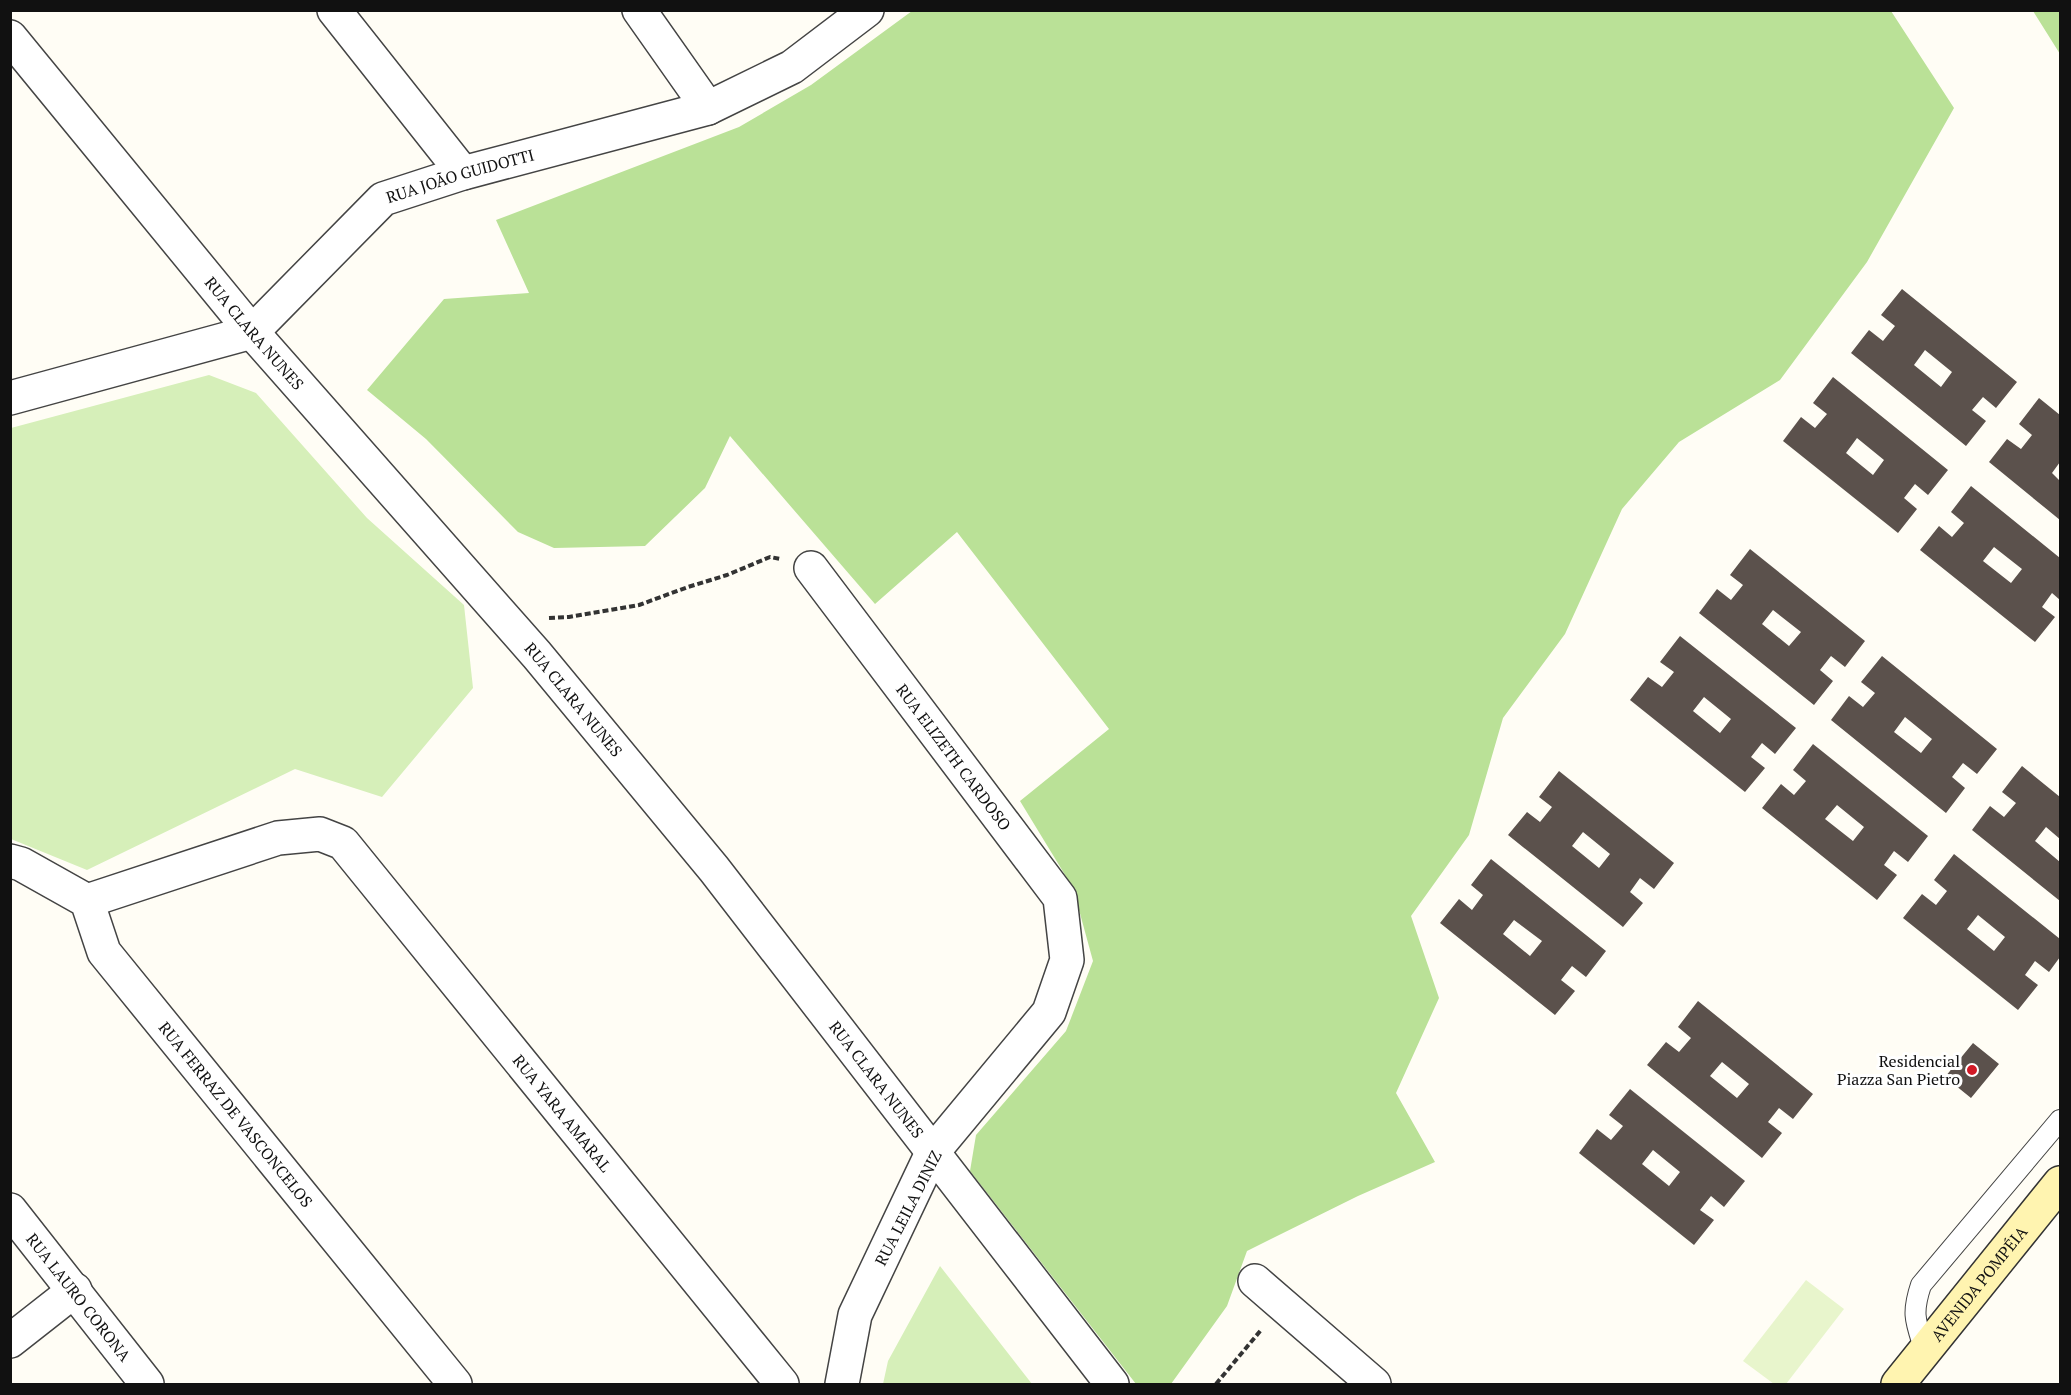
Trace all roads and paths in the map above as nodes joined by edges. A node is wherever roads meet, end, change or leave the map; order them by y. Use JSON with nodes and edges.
{"nodes":[{"id":1,"x":334,"y":10,"type":"edge"},
{"id":2,"x":639,"y":10,"type":"edge"},
{"id":3,"x":867,"y":10,"type":"edge"},
{"id":4,"x":10,"y":37,"type":"edge"},
{"id":5,"x":708,"y":108,"type":"junction"},
{"id":6,"x":463,"y":172,"type":"junction"},
{"id":7,"x":252,"y":332,"type":"junction"},
{"id":8,"x":10,"y":398,"type":"edge"},
{"id":9,"x":811,"y":568,"type":"joint"},
{"id":10,"x":506,"y":620,"type":"junction"},
{"id":11,"x":10,"y":861,"type":"edge"},
{"id":12,"x":87,"y":901,"type":"junction"},
{"id":13,"x":1067,"y":960,"type":"joint"},
{"id":14,"x":2061,"y":1120,"type":"edge"},
{"id":15,"x":932,"y":1153,"type":"junction"},
{"id":16,"x":2061,"y":1183,"type":"edge"},
{"id":17,"x":10,"y":1210,"type":"edge"},
{"id":18,"x":1256,"y":1281,"type":"dead end"},
{"id":19,"x":75,"y":1290,"type":"junction"},
{"id":20,"x":1283,"y":1305,"type":"junction"},
{"id":21,"x":10,"y":1341,"type":"edge"},
{"id":22,"x":1925,"y":1351,"type":"junction"},
{"id":23,"x":147,"y":1384,"type":"edge"},
{"id":24,"x":455,"y":1384,"type":"edge"},
{"id":25,"x":782,"y":1384,"type":"edge"},
{"id":26,"x":842,"y":1384,"type":"edge"},
{"id":27,"x":1112,"y":1384,"type":"edge"},
{"id":28,"x":1216,"y":1384,"type":"edge"},
{"id":29,"x":1374,"y":1384,"type":"edge"},
{"id":30,"x":1898,"y":1384,"type":"edge"}],
"edges":[{"from":1,"to":6,"type":"street"},
{"from":2,"to":5,"type":"street"},
{"from":3,"to":5,"type":"street","name":"RUA JOÃO GUIDOTTI"},
{"from":4,"to":7,"type":"street","name":"RUA CLARA NUNES"},
{"from":5,"to":6,"type":"street","name":"RUA JOÃO GUIDOTTI"},
{"from":6,"to":7,"type":"street","name":"RUA JOÃO GUIDOTTI"},
{"from":7,"to":8,"type":"street"},
{"from":7,"to":10,"type":"street","name":"RUA CLARA NUNES"},
{"from":9,"to":10,"type":"path"},
{"from":9,"to":13,"type":"street","name":"RUA ELIZETH CARDOSO"},
{"from":10,"to":15,"type":"street","name":"RUA CLARA NUNES"},
{"from":11,"to":12,"type":"street"},
{"from":12,"to":24,"type":"street","name":"RUA FERRAZ DE VASCONCELOS"},
{"from":12,"to":25,"type":"street","name":"RUA YARA AMARAL"},
{"from":13,"to":15,"type":"street","name":"RUA LEILA DINIZ"},
{"from":14,"to":22,"type":"lane"},
{"from":15,"to":26,"type":"street","name":"RUA LEILA DINIZ"},
{"from":15,"to":27,"type":"street","name":"RUA CLARA NUNES"},
{"from":16,"to":22,"type":"main road","name":"AVENIDA POMPÉIA"},
{"from":17,"to":19,"type":"street","name":"RUA LAURO CORONA"},
{"from":18,"to":20,"type":"street"},
{"from":19,"to":21,"type":"street"},
{"from":19,"to":23,"type":"street","name":"RUA LAURO CORONA"},
{"from":20,"to":28,"type":"path"},
{"from":20,"to":29,"type":"street"},
{"from":22,"to":30,"type":"main road","name":"AVENIDA POMPÉIA"}]}
